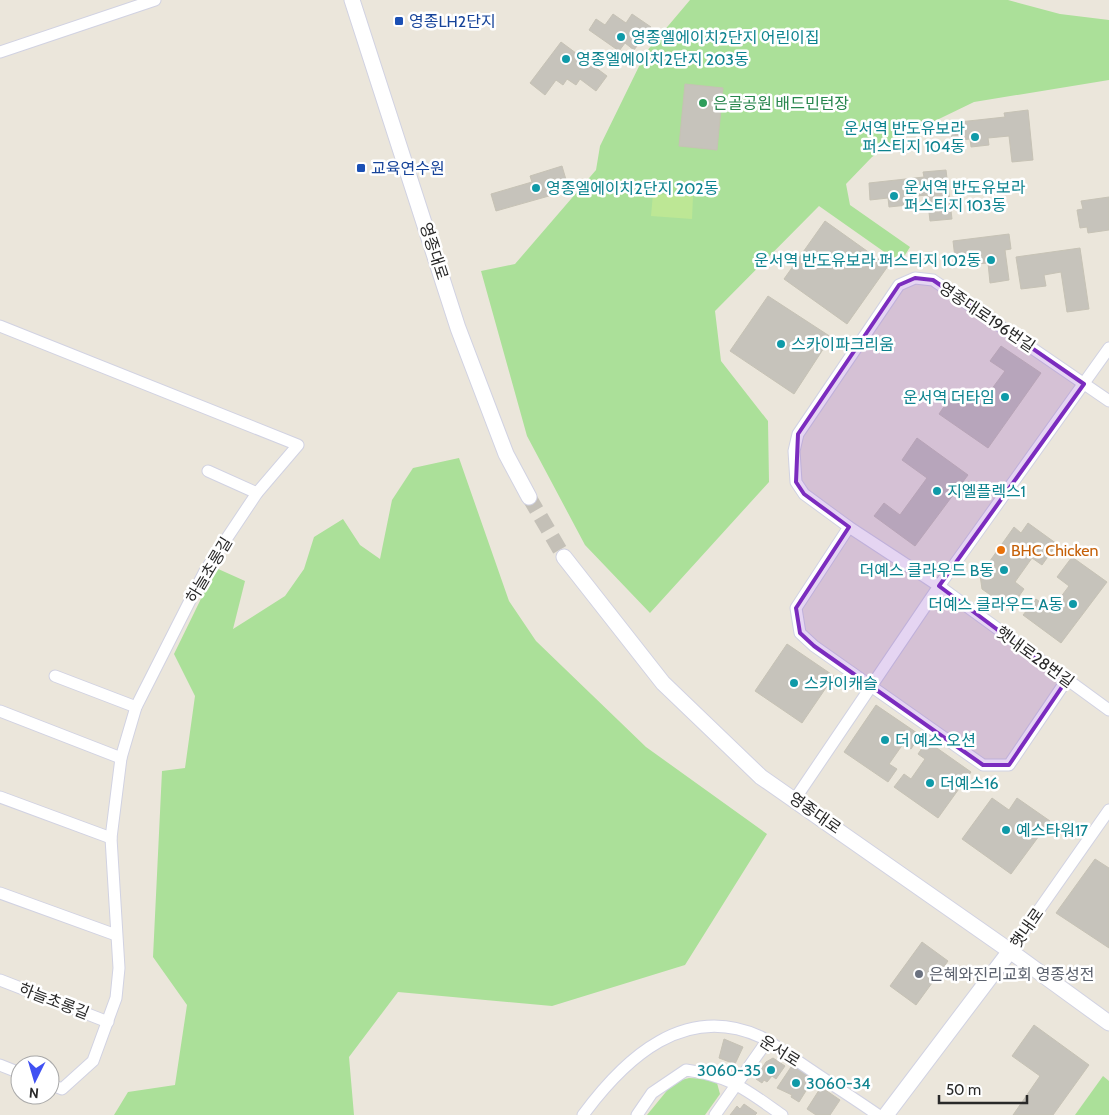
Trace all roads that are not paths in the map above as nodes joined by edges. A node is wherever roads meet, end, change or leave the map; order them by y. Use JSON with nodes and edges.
{"nodes":[{"id":1,"x":155,"y":0,"type":"edge"},
{"id":2,"x":352,"y":0,"type":"edge"},
{"id":3,"x":0,"y":52,"type":"edge"},
{"id":4,"x":0,"y":326,"type":"edge"},
{"id":5,"x":1109,"y":348,"type":"edge"},
{"id":6,"x":1084,"y":384,"type":"junction"},
{"id":7,"x":1109,"y":401,"type":"edge"},
{"id":8,"x":208,"y":470,"type":"dead end"},
{"id":9,"x":257,"y":493,"type":"junction"},
{"id":10,"x":529,"y":497,"type":"tunnel mouth"},
{"id":11,"x":849,"y":527,"type":"junction"},
{"id":12,"x":564,"y":557,"type":"tunnel mouth"},
{"id":13,"x":938,"y":586,"type":"junction"},
{"id":14,"x":55,"y":676,"type":"dead end"},
{"id":15,"x":1066,"y":681,"type":"junction"},
{"id":16,"x":870,"y":686,"type":"junction"},
{"id":17,"x":136,"y":707,"type":"junction"},
{"id":18,"x":1109,"y":710,"type":"edge"},
{"id":19,"x":0,"y":711,"type":"edge"},
{"id":20,"x":121,"y":758,"type":"junction"},
{"id":21,"x":0,"y":797,"type":"edge"},
{"id":22,"x":795,"y":799,"type":"junction"},
{"id":23,"x":1109,"y":810,"type":"edge"},
{"id":24,"x":111,"y":838,"type":"junction"},
{"id":25,"x":0,"y":893,"type":"edge"},
{"id":26,"x":116,"y":935,"type":"junction"},
{"id":27,"x":1010,"y":951,"type":"junction"},
{"id":28,"x":0,"y":980,"type":"edge"},
{"id":29,"x":108,"y":1022,"type":"junction"},
{"id":30,"x":1109,"y":1023,"type":"edge"},
{"id":31,"x":767,"y":1041,"type":"junction"},
{"id":32,"x":737,"y":1084,"type":"junction"},
{"id":33,"x":60,"y":1088,"type":"edge"},
{"id":34,"x":584,"y":1115,"type":"edge"},
{"id":35,"x":637,"y":1115,"type":"edge"},
{"id":36,"x":715,"y":1115,"type":"edge"},
{"id":37,"x":782,"y":1115,"type":"edge"},
{"id":38,"x":878,"y":1115,"type":"edge"},
{"id":39,"x":886,"y":1115,"type":"edge"}],
"edges":[{"from":1,"to":3,"type":"street"},
{"from":2,"to":10,"type":"main road","name":"영종대로"},
{"from":4,"to":9,"type":"street","name":"하늘초롱길"},
{"from":5,"to":6,"type":"street"},
{"from":6,"to":7,"type":"street","name":"영종대로196번길"},
{"from":6,"to":11,"type":"street","name":"영종대로196번길"},
{"from":6,"to":13,"type":"street"},
{"from":8,"to":9,"type":"street"},
{"from":9,"to":17,"type":"street","name":"하늘초롱길"},
{"from":11,"to":13,"type":"street","name":"영종대로196번길"},
{"from":11,"to":16,"type":"street"},
{"from":12,"to":22,"type":"main road","name":"영종대로"},
{"from":13,"to":15,"type":"street","name":"햇내로28번길"},
{"from":13,"to":16,"type":"street"},
{"from":14,"to":17,"type":"street"},
{"from":15,"to":16,"type":"street"},
{"from":15,"to":18,"type":"street","name":"햇내로28번길"},
{"from":16,"to":22,"type":"street"},
{"from":17,"to":20,"type":"street","name":"하늘초롱길"},
{"from":19,"to":20,"type":"street"},
{"from":20,"to":24,"type":"street","name":"하늘초롱길"},
{"from":21,"to":24,"type":"street"},
{"from":22,"to":27,"type":"main road","name":"영종대로"},
{"from":23,"to":27,"type":"street","name":"햇내로"},
{"from":24,"to":26,"type":"street","name":"하늘초롱길"},
{"from":25,"to":26,"type":"street"},
{"from":26,"to":29,"type":"street","name":"하늘초롱길"},
{"from":27,"to":30,"type":"main road","name":"영종대로"},
{"from":27,"to":39,"type":"main road","name":"햇내로"},
{"from":28,"to":29,"type":"street","name":"하늘초롱길"},
{"from":29,"to":33,"type":"street","name":"하늘초롱길"},
{"from":31,"to":32,"type":"street"},
{"from":31,"to":34,"type":"street","name":"운서로"},
{"from":31,"to":38,"type":"street","name":"운서로"},
{"from":32,"to":35,"type":"street"},
{"from":32,"to":36,"type":"street"},
{"from":32,"to":37,"type":"street"}]}
